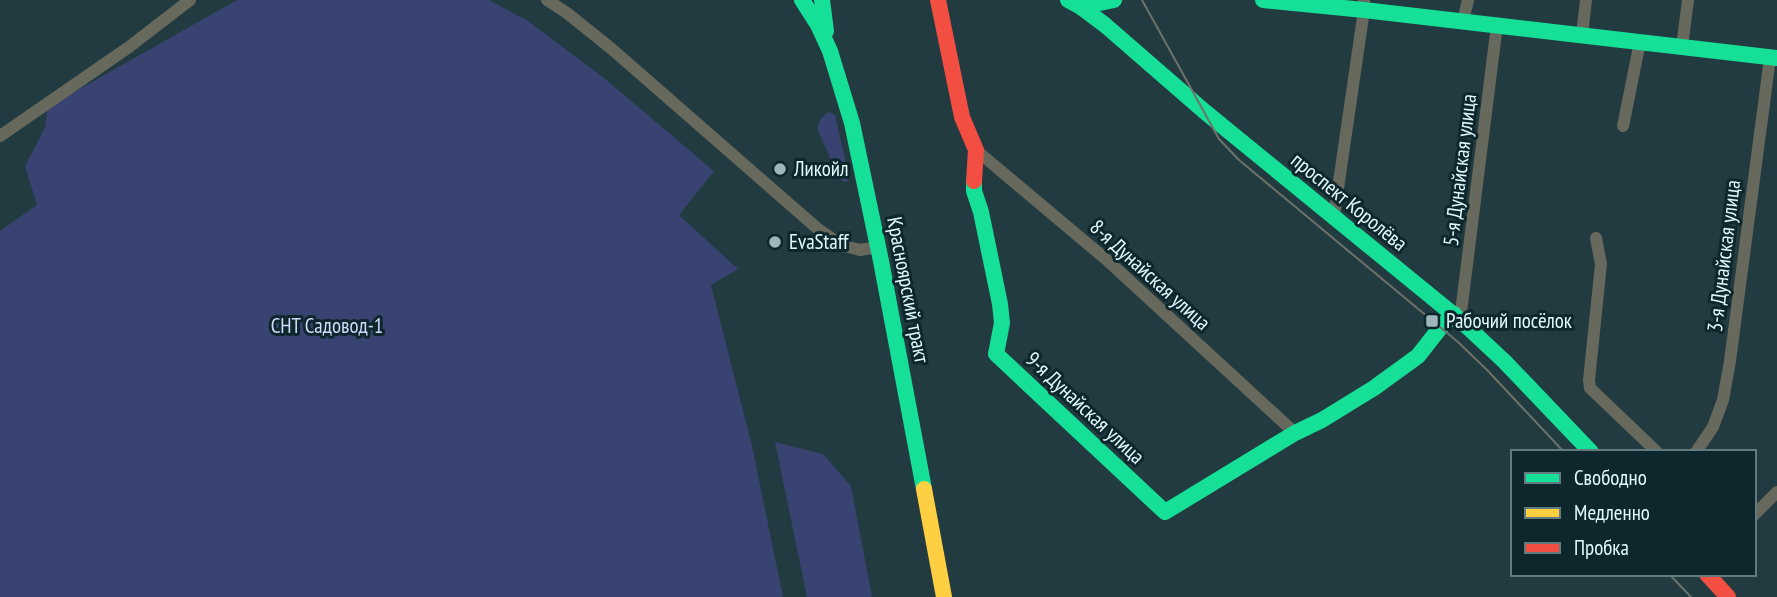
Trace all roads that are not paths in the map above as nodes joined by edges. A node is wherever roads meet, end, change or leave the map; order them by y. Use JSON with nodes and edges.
{"nodes":[{"id":1,"x":190,"y":0,"type":"edge"},
{"id":2,"x":547,"y":0,"type":"edge"},
{"id":3,"x":802,"y":0,"type":"edge"},
{"id":4,"x":822,"y":0,"type":"edge"},
{"id":5,"x":938,"y":0,"type":"edge"},
{"id":6,"x":1114,"y":0,"type":"edge"},
{"id":7,"x":1263,"y":0,"type":"edge"},
{"id":8,"x":1468,"y":0,"type":"edge"},
{"id":9,"x":1586,"y":0,"type":"edge"},
{"id":10,"x":1688,"y":0,"type":"edge"},
{"id":11,"x":1075,"y":3,"type":"edge"},
{"id":12,"x":1364,"y":5,"type":"edge"},
{"id":13,"x":1463,"y":21,"type":"junction"},
{"id":14,"x":1497,"y":25,"type":"junction"},
{"id":15,"x":1582,"y":35,"type":"junction"},
{"id":16,"x":1640,"y":42,"type":"junction"},
{"id":17,"x":1682,"y":47,"type":"junction"},
{"id":18,"x":830,"y":51,"type":"junction"},
{"id":19,"x":1773,"y":58,"type":"edge"},
{"id":20,"x":1623,"y":126,"type":"dead end"},
{"id":21,"x":0,"y":135,"type":"edge"},
{"id":22,"x":976,"y":150,"type":"junction"},
{"id":23,"x":1334,"y":216,"type":"junction"},
{"id":24,"x":1596,"y":238,"type":"dead end"},
{"id":25,"x":878,"y":247,"type":"junction"},
{"id":26,"x":1457,"y":317,"type":"junction"},
{"id":27,"x":1295,"y":433,"type":"junction"},
{"id":28,"x":1589,"y":450,"type":"edge"},
{"id":29,"x":1655,"y":450,"type":"edge"},
{"id":30,"x":1697,"y":450,"type":"edge"},
{"id":31,"x":1777,"y":492,"type":"edge"},
{"id":32,"x":1756,"y":513,"type":"edge"},
{"id":33,"x":1709,"y":576,"type":"edge"},
{"id":34,"x":944,"y":597,"type":"edge"},
{"id":35,"x":1728,"y":597,"type":"edge"}],
"edges":[{"from":1,"to":21,"type":"street"},
{"from":2,"to":25,"type":"street"},
{"from":3,"to":18,"type":"street","name":"Красноярский тракт"},
{"from":4,"to":18,"type":"street"},
{"from":5,"to":22,"type":"street","name":"9-я Дунайская улица"},
{"from":6,"to":11,"type":"street"},
{"from":7,"to":12,"type":"street"},
{"from":8,"to":13,"type":"street"},
{"from":9,"to":15,"type":"street"},
{"from":10,"to":17,"type":"street"},
{"from":11,"to":23,"type":"street","name":"проспект Королёва"},
{"from":12,"to":13,"type":"street"},
{"from":12,"to":23,"type":"street"},
{"from":13,"to":14,"type":"street"},
{"from":14,"to":15,"type":"street"},
{"from":14,"to":26,"type":"street","name":"5-я Дунайская улица"},
{"from":15,"to":16,"type":"street"},
{"from":16,"to":17,"type":"street"},
{"from":16,"to":20,"type":"street"},
{"from":17,"to":19,"type":"street"},
{"from":18,"to":25,"type":"street","name":"Красноярский тракт"},
{"from":19,"to":30,"type":"street","name":"3-я Дунайская улица"},
{"from":22,"to":27,"type":"street","name":"8-я Дунайская улица"},
{"from":22,"to":27,"type":"street","name":"9-я Дунайская улица"},
{"from":23,"to":26,"type":"street","name":"проспект Королёва"},
{"from":24,"to":29,"type":"street"},
{"from":25,"to":34,"type":"street","name":"Красноярский тракт"},
{"from":26,"to":27,"type":"street"},
{"from":26,"to":28,"type":"street","name":"проспект Королёва"},
{"from":31,"to":32,"type":"street"},
{"from":33,"to":35,"type":"street"}]}
